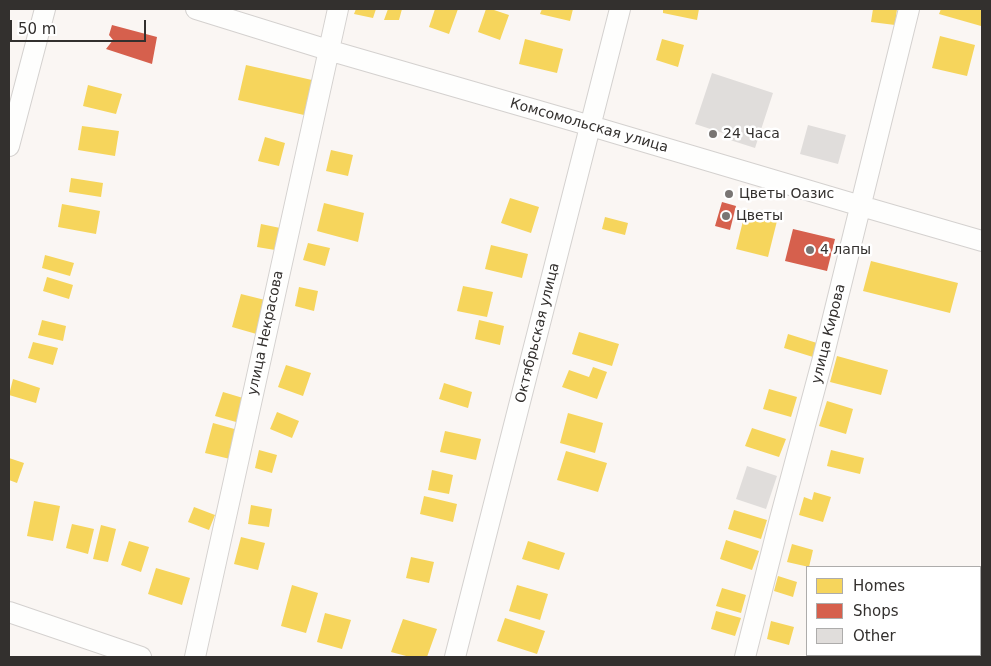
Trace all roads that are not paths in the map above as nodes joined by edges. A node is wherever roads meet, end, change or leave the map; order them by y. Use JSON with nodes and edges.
{"nodes":[{"id":1,"x":45,"y":9,"type":"edge"},
{"id":2,"x":196,"y":9,"type":"edge"},
{"id":3,"x":338,"y":9,"type":"edge"},
{"id":4,"x":620,"y":9,"type":"edge"},
{"id":5,"x":909,"y":9,"type":"edge"},
{"id":6,"x":328,"y":50,"type":"junction"},
{"id":7,"x":12,"y":119,"type":"edge"},
{"id":8,"x":591,"y":126,"type":"junction"},
{"id":9,"x":9,"y":146,"type":"edge"},
{"id":10,"x":861,"y":206,"type":"junction"},
{"id":11,"x":982,"y":241,"type":"edge"},
{"id":12,"x":9,"y":612,"type":"edge"},
{"id":13,"x":141,"y":657,"type":"edge"},
{"id":14,"x":195,"y":657,"type":"edge"},
{"id":15,"x":455,"y":657,"type":"edge"},
{"id":16,"x":746,"y":657,"type":"edge"}],
"edges":[{"from":1,"to":7,"type":"street"},
{"from":2,"to":6,"type":"street","name":"Комсомольская улица"},
{"from":3,"to":6,"type":"street","name":"улица Некрасова"},
{"from":4,"to":8,"type":"street","name":"Октябрьская улица"},
{"from":5,"to":10,"type":"street","name":"улица Кирова"},
{"from":6,"to":8,"type":"street","name":"Комсомольская улица"},
{"from":6,"to":14,"type":"street","name":"улица Некрасова"},
{"from":7,"to":9,"type":"street"},
{"from":8,"to":10,"type":"street","name":"Комсомольская улица"},
{"from":8,"to":15,"type":"street","name":"Октябрьская улица"},
{"from":10,"to":11,"type":"street","name":"Комсомольская улица"},
{"from":10,"to":16,"type":"street","name":"улица Кирова"},
{"from":12,"to":13,"type":"street"}]}
